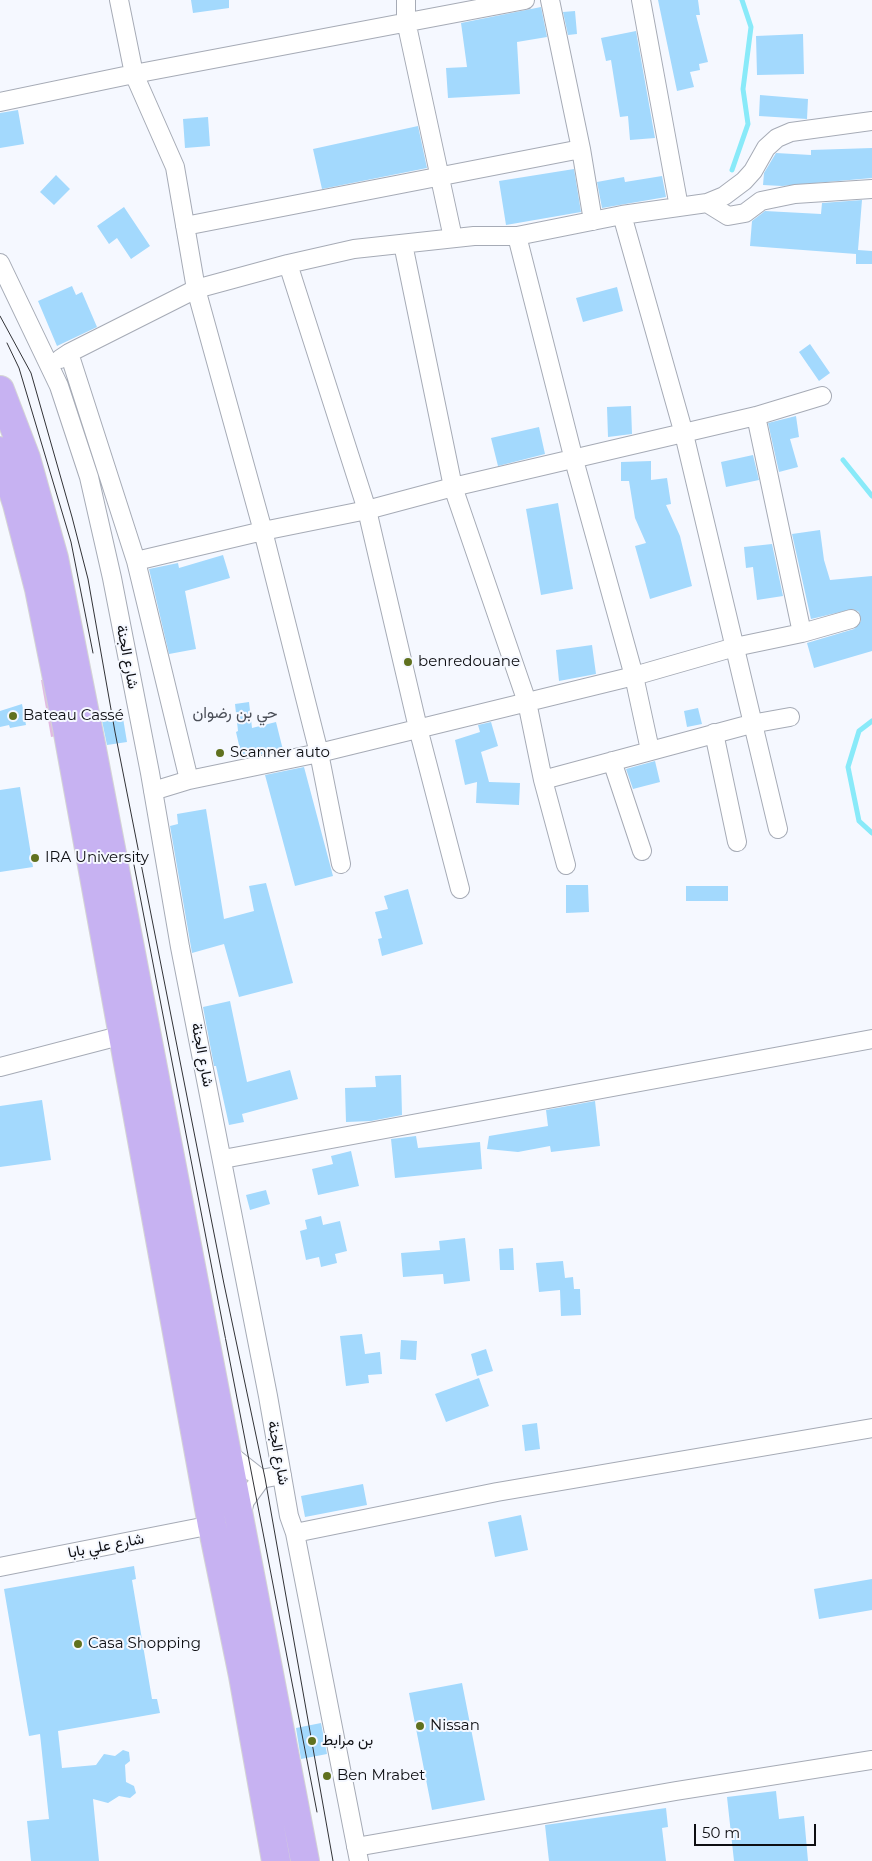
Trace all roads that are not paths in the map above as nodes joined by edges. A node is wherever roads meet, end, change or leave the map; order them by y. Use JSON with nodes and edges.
{"nodes":[{"id":1,"x":118,"y":0,"type":"edge"},
{"id":2,"x":406,"y":0,"type":"edge"},
{"id":3,"x":525,"y":0,"type":"edge"},
{"id":4,"x":550,"y":0,"type":"edge"},
{"id":5,"x":640,"y":0,"type":"edge"},
{"id":6,"x":406,"y":21,"type":"junction"},
{"id":7,"x":134,"y":74,"type":"junction"},
{"id":8,"x":0,"y":102,"type":"edge"},
{"id":9,"x":872,"y":121,"type":"edge"},
{"id":10,"x":581,"y":149,"type":"junction"},
{"id":11,"x":440,"y":176,"type":"junction"},
{"id":12,"x":872,"y":189,"type":"edge"},
{"id":13,"x":706,"y":203,"type":"junction"},
{"id":14,"x":679,"y":207,"type":"junction"},
{"id":15,"x":622,"y":216,"type":"junction"},
{"id":16,"x":592,"y":221,"type":"junction"},
{"id":17,"x":185,"y":226,"type":"junction"},
{"id":18,"x":517,"y":236,"type":"junction"},
{"id":19,"x":453,"y":238,"type":"junction"},
{"id":20,"x":403,"y":244,"type":"junction"},
{"id":21,"x":0,"y":262,"type":"edge"},
{"id":22,"x":288,"y":264,"type":"junction"},
{"id":23,"x":196,"y":289,"type":"junction"},
{"id":24,"x":69,"y":353,"type":"junction"},
{"id":25,"x":50,"y":367,"type":"junction"},
{"id":26,"x":0,"y":390,"type":"edge"},
{"id":27,"x":822,"y":396,"type":"dead end"},
{"id":28,"x":756,"y":416,"type":"junction"},
{"id":29,"x":684,"y":434,"type":"junction"},
{"id":30,"x":0,"y":451,"type":"edge"},
{"id":31,"x":574,"y":460,"type":"junction"},
{"id":32,"x":453,"y":487,"type":"junction"},
{"id":33,"x":367,"y":510,"type":"junction"},
{"id":34,"x":264,"y":531,"type":"junction"},
{"id":35,"x":136,"y":561,"type":"junction"},
{"id":36,"x":851,"y":619,"type":"dead end"},
{"id":37,"x":802,"y":633,"type":"junction"},
{"id":38,"x":735,"y":647,"type":"junction"},
{"id":39,"x":634,"y":676,"type":"junction"},
{"id":40,"x":527,"y":702,"type":"junction"},
{"id":41,"x":790,"y":717,"type":"dead end"},
{"id":42,"x":751,"y":724,"type":"junction"},
{"id":43,"x":418,"y":728,"type":"junction"},
{"id":44,"x":714,"y":734,"type":"junction"},
{"id":45,"x":650,"y":750,"type":"junction"},
{"id":46,"x":319,"y":753,"type":"junction"},
{"id":47,"x":612,"y":761,"type":"junction"},
{"id":48,"x":189,"y":780,"type":"junction"},
{"id":49,"x":543,"y":780,"type":"junction"},
{"id":50,"x":153,"y":791,"type":"junction"},
{"id":51,"x":778,"y":829,"type":"dead end"},
{"id":52,"x":737,"y":842,"type":"dead end"},
{"id":53,"x":642,"y":851,"type":"dead end"},
{"id":54,"x":341,"y":864,"type":"dead end"},
{"id":55,"x":566,"y":865,"type":"dead end"},
{"id":56,"x":460,"y":889,"type":"dead end"},
{"id":57,"x":123,"y":1035,"type":"junction"},
{"id":58,"x":872,"y":1039,"type":"edge"},
{"id":59,"x":0,"y":1067,"type":"edge"},
{"id":60,"x":223,"y":1159,"type":"junction"},
{"id":61,"x":872,"y":1428,"type":"edge"},
{"id":62,"x":228,"y":1453,"type":"junction"},
{"id":63,"x":282,"y":1475,"type":"junction"},
{"id":64,"x":261,"y":1479,"type":"junction"},
{"id":65,"x":240,"y":1522,"type":"junction"},
{"id":66,"x":212,"y":1525,"type":"junction"},
{"id":67,"x":295,"y":1533,"type":"junction"},
{"id":68,"x":0,"y":1567,"type":"edge"},
{"id":69,"x":872,"y":1760,"type":"edge"},
{"id":70,"x":357,"y":1854,"type":"edge"},
{"id":71,"x":276,"y":1861,"type":"edge"},
{"id":72,"x":305,"y":1861,"type":"edge"}],
"edges":[{"from":1,"to":7,"type":"street"},
{"from":2,"to":6,"type":"street"},
{"from":3,"to":6,"type":"street"},
{"from":4,"to":10,"type":"street"},
{"from":5,"to":14,"type":"street"},
{"from":6,"to":7,"type":"street"},
{"from":6,"to":11,"type":"street"},
{"from":7,"to":8,"type":"street"},
{"from":7,"to":17,"type":"street"},
{"from":9,"to":13,"type":"street"},
{"from":10,"to":11,"type":"street"},
{"from":10,"to":16,"type":"street"},
{"from":11,"to":17,"type":"street"},
{"from":11,"to":19,"type":"street"},
{"from":12,"to":13,"type":"street"},
{"from":13,"to":14,"type":"street"},
{"from":14,"to":15,"type":"street"},
{"from":15,"to":16,"type":"street"},
{"from":15,"to":29,"type":"street"},
{"from":16,"to":18,"type":"street"},
{"from":17,"to":23,"type":"street"},
{"from":18,"to":19,"type":"street"},
{"from":18,"to":31,"type":"street"},
{"from":19,"to":20,"type":"street"},
{"from":20,"to":22,"type":"street"},
{"from":20,"to":32,"type":"street"},
{"from":21,"to":25,"type":"street","name":"شارع الجنة"},
{"from":22,"to":23,"type":"street"},
{"from":22,"to":33,"type":"street"},
{"from":23,"to":24,"type":"street"},
{"from":23,"to":34,"type":"street"},
{"from":24,"to":25,"type":"street"},
{"from":24,"to":35,"type":"street"},
{"from":25,"to":50,"type":"street","name":"شارع الجنة"},
{"from":26,"to":62,"type":"main road"},
{"from":27,"to":28,"type":"street"},
{"from":28,"to":29,"type":"street"},
{"from":28,"to":37,"type":"street"},
{"from":29,"to":31,"type":"street"},
{"from":29,"to":38,"type":"street"},
{"from":30,"to":57,"type":"main road"},
{"from":31,"to":32,"type":"street"},
{"from":31,"to":39,"type":"street"},
{"from":32,"to":33,"type":"street"},
{"from":32,"to":40,"type":"street"},
{"from":33,"to":34,"type":"street"},
{"from":33,"to":43,"type":"street"},
{"from":34,"to":35,"type":"street"},
{"from":34,"to":46,"type":"street"},
{"from":35,"to":48,"type":"street"},
{"from":36,"to":37,"type":"street"},
{"from":37,"to":38,"type":"street"},
{"from":38,"to":39,"type":"street"},
{"from":38,"to":42,"type":"street"},
{"from":39,"to":40,"type":"street"},
{"from":39,"to":45,"type":"street"},
{"from":40,"to":43,"type":"street"},
{"from":40,"to":49,"type":"street"},
{"from":41,"to":42,"type":"street"},
{"from":42,"to":44,"type":"street"},
{"from":42,"to":51,"type":"street"},
{"from":43,"to":46,"type":"street"},
{"from":43,"to":56,"type":"street"},
{"from":44,"to":45,"type":"street"},
{"from":44,"to":52,"type":"street"},
{"from":45,"to":47,"type":"street"},
{"from":46,"to":48,"type":"street"},
{"from":46,"to":54,"type":"street"},
{"from":47,"to":49,"type":"street"},
{"from":47,"to":53,"type":"street"},
{"from":48,"to":50,"type":"street"},
{"from":49,"to":55,"type":"street"},
{"from":50,"to":60,"type":"street","name":"شارع الجنة"},
{"from":57,"to":59,"type":"street"},
{"from":57,"to":66,"type":"main road"},
{"from":58,"to":60,"type":"street"},
{"from":60,"to":63,"type":"street","name":"شارع الجنة"},
{"from":61,"to":67,"type":"street"},
{"from":62,"to":64,"type":"street"},
{"from":62,"to":65,"type":"main road"},
{"from":63,"to":64,"type":"street"},
{"from":63,"to":67,"type":"street","name":"شارع الجنة"},
{"from":64,"to":65,"type":"street"},
{"from":65,"to":72,"type":"main road"},
{"from":66,"to":68,"type":"street","name":"شارع علي بابا"},
{"from":66,"to":71,"type":"main road"},
{"from":67,"to":70,"type":"street","name":"شارع الجنة"},
{"from":69,"to":70,"type":"street"}]}
